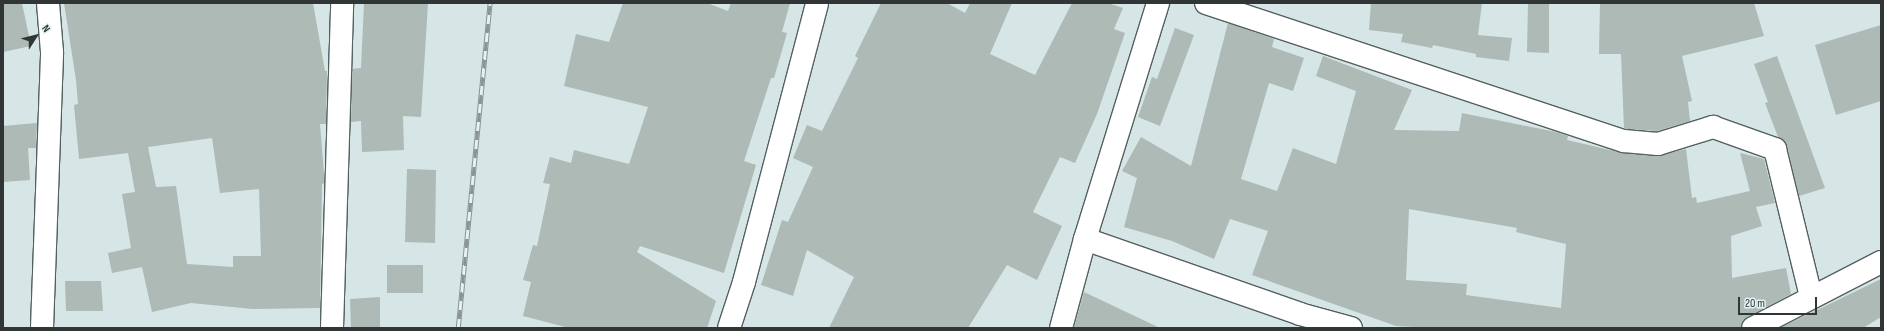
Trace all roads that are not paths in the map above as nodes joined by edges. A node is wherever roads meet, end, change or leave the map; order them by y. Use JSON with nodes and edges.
{"nodes":[{"id":1,"x":48,"y":3,"type":"edge"},
{"id":2,"x":342,"y":3,"type":"edge"},
{"id":3,"x":817,"y":3,"type":"edge"},
{"id":4,"x":1158,"y":3,"type":"edge"},
{"id":5,"x":1206,"y":3,"type":"edge"},
{"id":6,"x":1085,"y":239,"type":"junction"},
{"id":7,"x":1881,"y":262,"type":"edge"},
{"id":8,"x":1811,"y":297,"type":"junction"},
{"id":9,"x":42,"y":328,"type":"edge"},
{"id":10,"x":332,"y":328,"type":"edge"},
{"id":11,"x":729,"y":328,"type":"edge"},
{"id":12,"x":1061,"y":328,"type":"edge"},
{"id":13,"x":1351,"y":328,"type":"edge"},
{"id":14,"x":1752,"y":328,"type":"edge"}],
"edges":[{"from":1,"to":9,"type":"street"},
{"from":2,"to":10,"type":"street"},
{"from":3,"to":11,"type":"street"},
{"from":4,"to":6,"type":"street"},
{"from":5,"to":8,"type":"street"},
{"from":6,"to":12,"type":"street"},
{"from":6,"to":13,"type":"street"},
{"from":7,"to":8,"type":"street"},
{"from":8,"to":14,"type":"street"}]}
